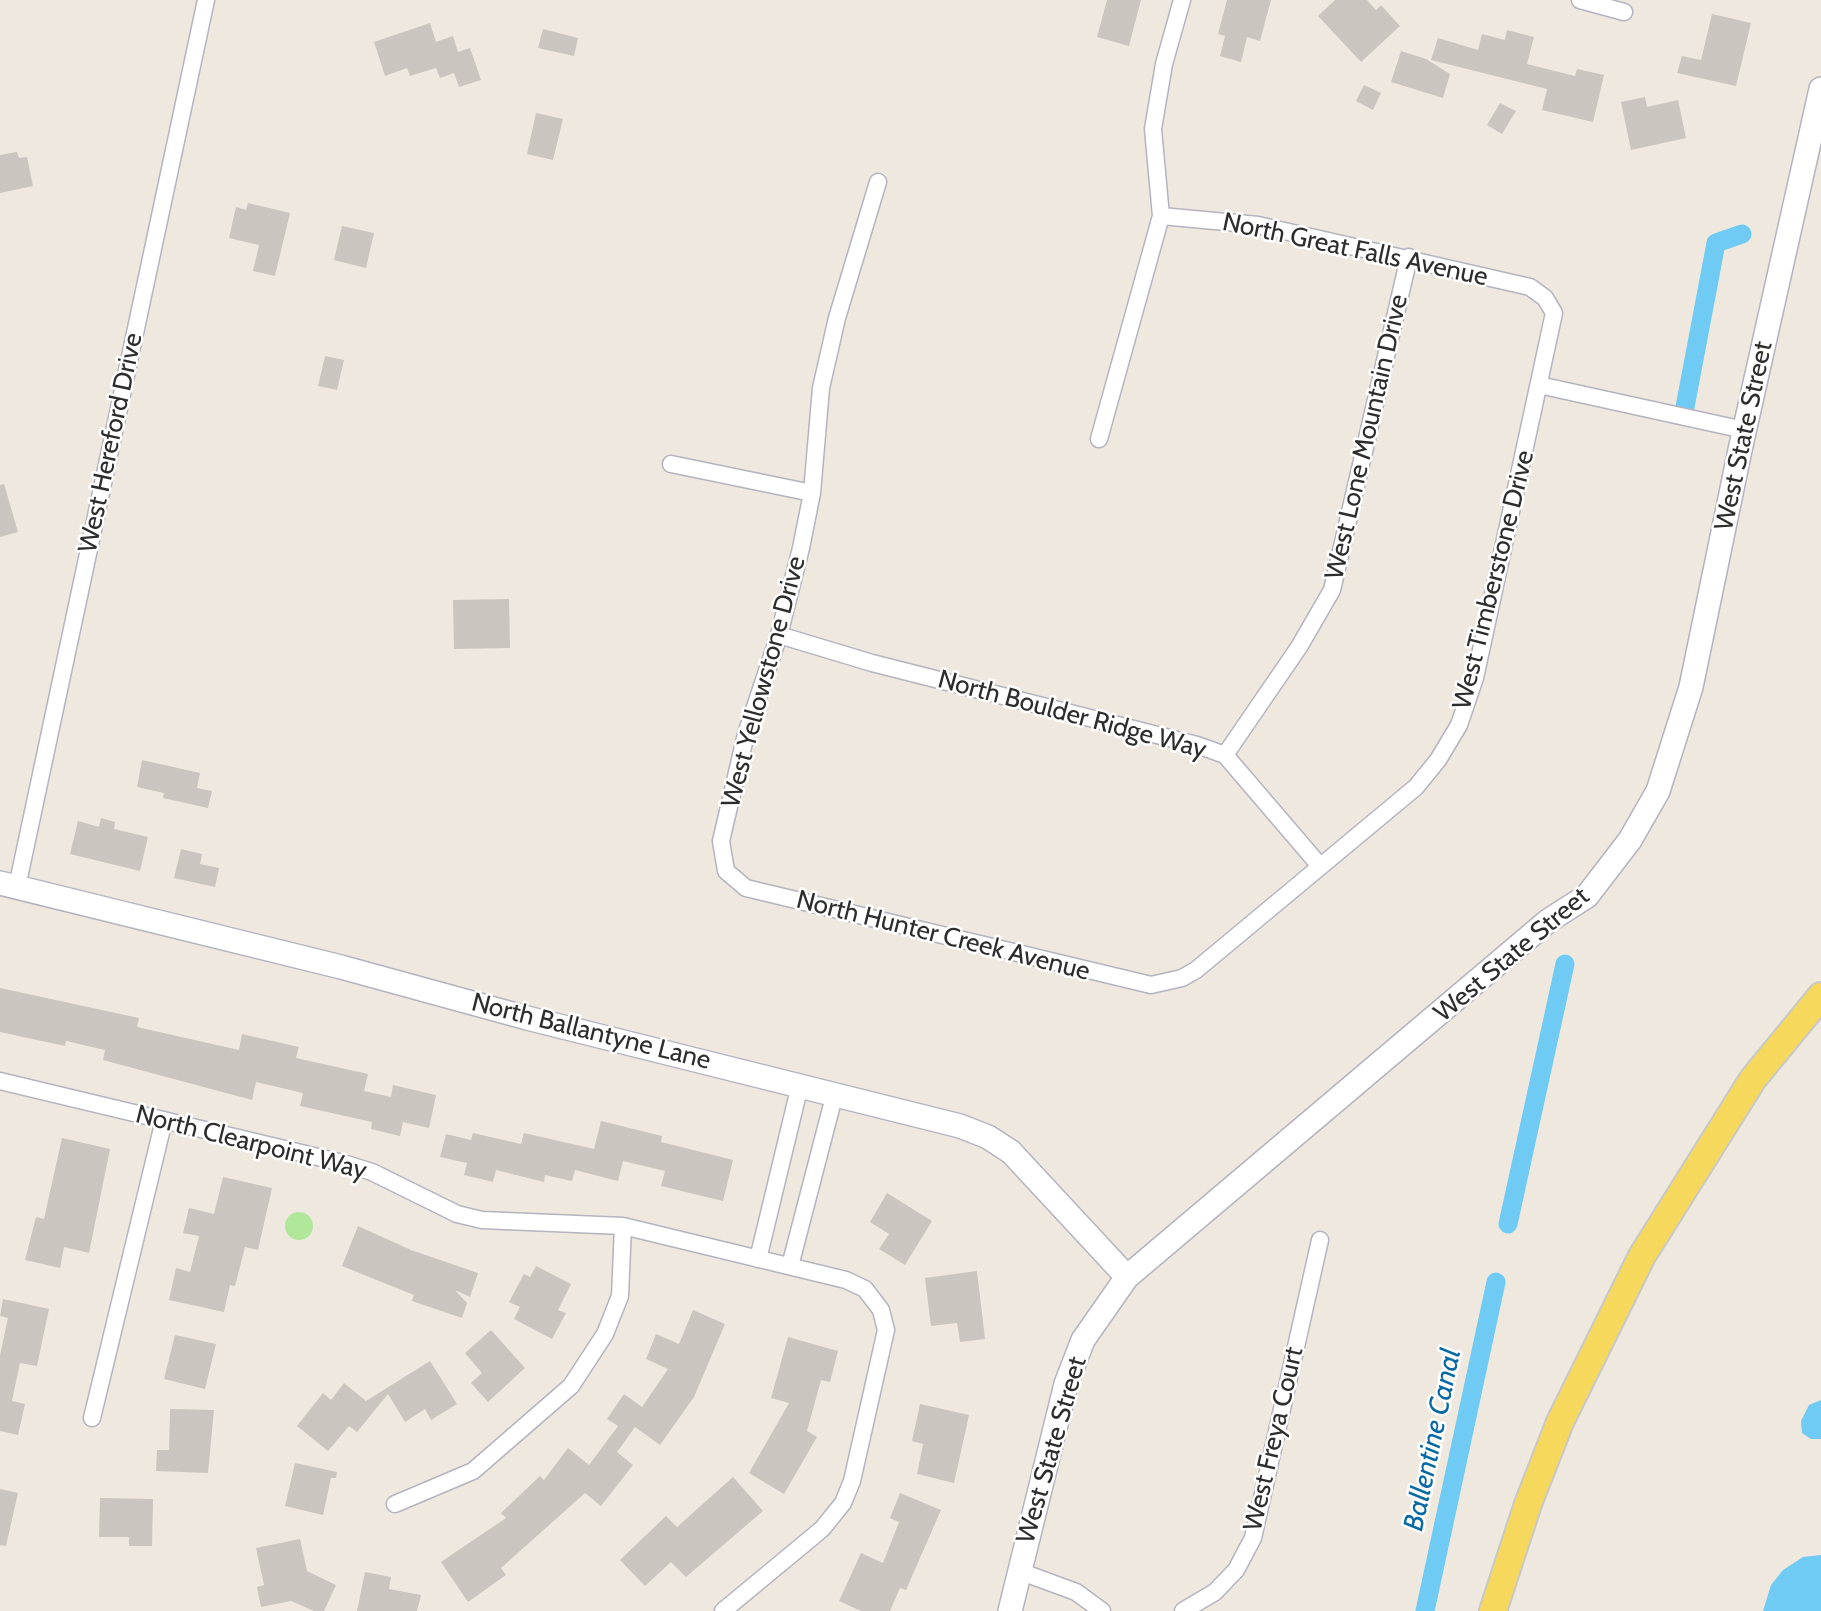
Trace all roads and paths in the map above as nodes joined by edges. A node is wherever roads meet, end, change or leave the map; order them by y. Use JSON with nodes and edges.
{"nodes":[{"id":1,"x":206,"y":0,"type":"edge"},
{"id":2,"x":1182,"y":0,"type":"edge"},
{"id":3,"x":1580,"y":0,"type":"edge"},
{"id":4,"x":1624,"y":12,"type":"dead end"},
{"id":5,"x":1821,"y":89,"type":"edge"},
{"id":6,"x":878,"y":182,"type":"dead end"},
{"id":7,"x":1160,"y":216,"type":"junction"},
{"id":8,"x":1409,"y":257,"type":"junction"},
{"id":9,"x":1545,"y":298,"type":"joint"},
{"id":10,"x":1539,"y":385,"type":"junction"},
{"id":11,"x":1744,"y":430,"type":"junction"},
{"id":12,"x":1099,"y":439,"type":"dead end"},
{"id":13,"x":671,"y":464,"type":"dead end"},
{"id":14,"x":812,"y":493,"type":"junction"},
{"id":15,"x":779,"y":635,"type":"junction"},
{"id":16,"x":1225,"y":755,"type":"junction"},
{"id":17,"x":1320,"y":866,"type":"junction"},
{"id":18,"x":726,"y":871,"type":"joint"},
{"id":19,"x":8,"y":885,"type":"edge"},
{"id":20,"x":1166,"y":983,"type":"joint"},
{"id":21,"x":1821,"y":996,"type":"edge"},
{"id":22,"x":0,"y":1081,"type":"edge"},
{"id":23,"x":800,"y":1085,"type":"junction"},
{"id":24,"x":835,"y":1093,"type":"junction"},
{"id":25,"x":164,"y":1120,"type":"junction"},
{"id":26,"x":623,"y":1226,"type":"junction"},
{"id":27,"x":1320,"y":1240,"type":"dead end"},
{"id":28,"x":758,"y":1259,"type":"junction"},
{"id":29,"x":790,"y":1266,"type":"junction"},
{"id":30,"x":1127,"y":1277,"type":"junction"},
{"id":31,"x":92,"y":1418,"type":"dead end"},
{"id":32,"x":395,"y":1504,"type":"dead end"},
{"id":33,"x":1019,"y":1571,"type":"junction"},
{"id":34,"x":723,"y":1611,"type":"edge"},
{"id":35,"x":1010,"y":1611,"type":"edge"},
{"id":36,"x":1102,"y":1611,"type":"edge"},
{"id":37,"x":1183,"y":1611,"type":"edge"},
{"id":38,"x":1493,"y":1611,"type":"edge"}],
"edges":[{"from":1,"to":19,"type":"street","name":"West Hereford Drive"},
{"from":2,"to":7,"type":"street"},
{"from":3,"to":4,"type":"street"},
{"from":5,"to":11,"type":"main road","name":"West State Street"},
{"from":6,"to":14,"type":"street","name":"West Yellowstone Drive"},
{"from":7,"to":8,"type":"street","name":"North Great Falls Avenue"},
{"from":7,"to":12,"type":"street"},
{"from":8,"to":9,"type":"street","name":"North Great Falls Avenue"},
{"from":8,"to":16,"type":"street","name":"West Lone Mountain Drive"},
{"from":9,"to":10,"type":"street","name":"West Timberstone Drive"},
{"from":10,"to":11,"type":"street"},
{"from":10,"to":17,"type":"street","name":"West Timberstone Drive"},
{"from":11,"to":30,"type":"main road","name":"West State Street"},
{"from":13,"to":14,"type":"street"},
{"from":14,"to":15,"type":"street","name":"West Yellowstone Drive"},
{"from":15,"to":16,"type":"street","name":"North Boulder Ridge Way"},
{"from":15,"to":18,"type":"street","name":"West Yellowstone Drive"},
{"from":16,"to":17,"type":"street","name":"North Boulder Ridge Way"},
{"from":17,"to":20,"type":"street","name":"West Timberstone Drive"},
{"from":18,"to":20,"type":"street","name":"North Hunter Creek Avenue"},
{"from":19,"to":23,"type":"main road","name":"North Ballantyne Lane"},
{"from":21,"to":38,"type":"main road"},
{"from":22,"to":25,"type":"street","name":"North Clearpoint Way"},
{"from":23,"to":24,"type":"main road","name":"North Ballantyne Lane"},
{"from":23,"to":28,"type":"street"},
{"from":24,"to":29,"type":"street"},
{"from":24,"to":30,"type":"main road","name":"North Ballantyne Lane"},
{"from":25,"to":26,"type":"street","name":"North Clearpoint Way"},
{"from":25,"to":31,"type":"street"},
{"from":26,"to":28,"type":"street","name":"North Clearpoint Way"},
{"from":26,"to":32,"type":"street"},
{"from":27,"to":37,"type":"street","name":"West Freya Court"},
{"from":28,"to":29,"type":"street","name":"North Clearpoint Way"},
{"from":29,"to":34,"type":"street","name":"North Clearpoint Way"},
{"from":30,"to":33,"type":"main road","name":"West State Street"},
{"from":33,"to":35,"type":"main road","name":"West State Street"},
{"from":33,"to":36,"type":"street"}]}
